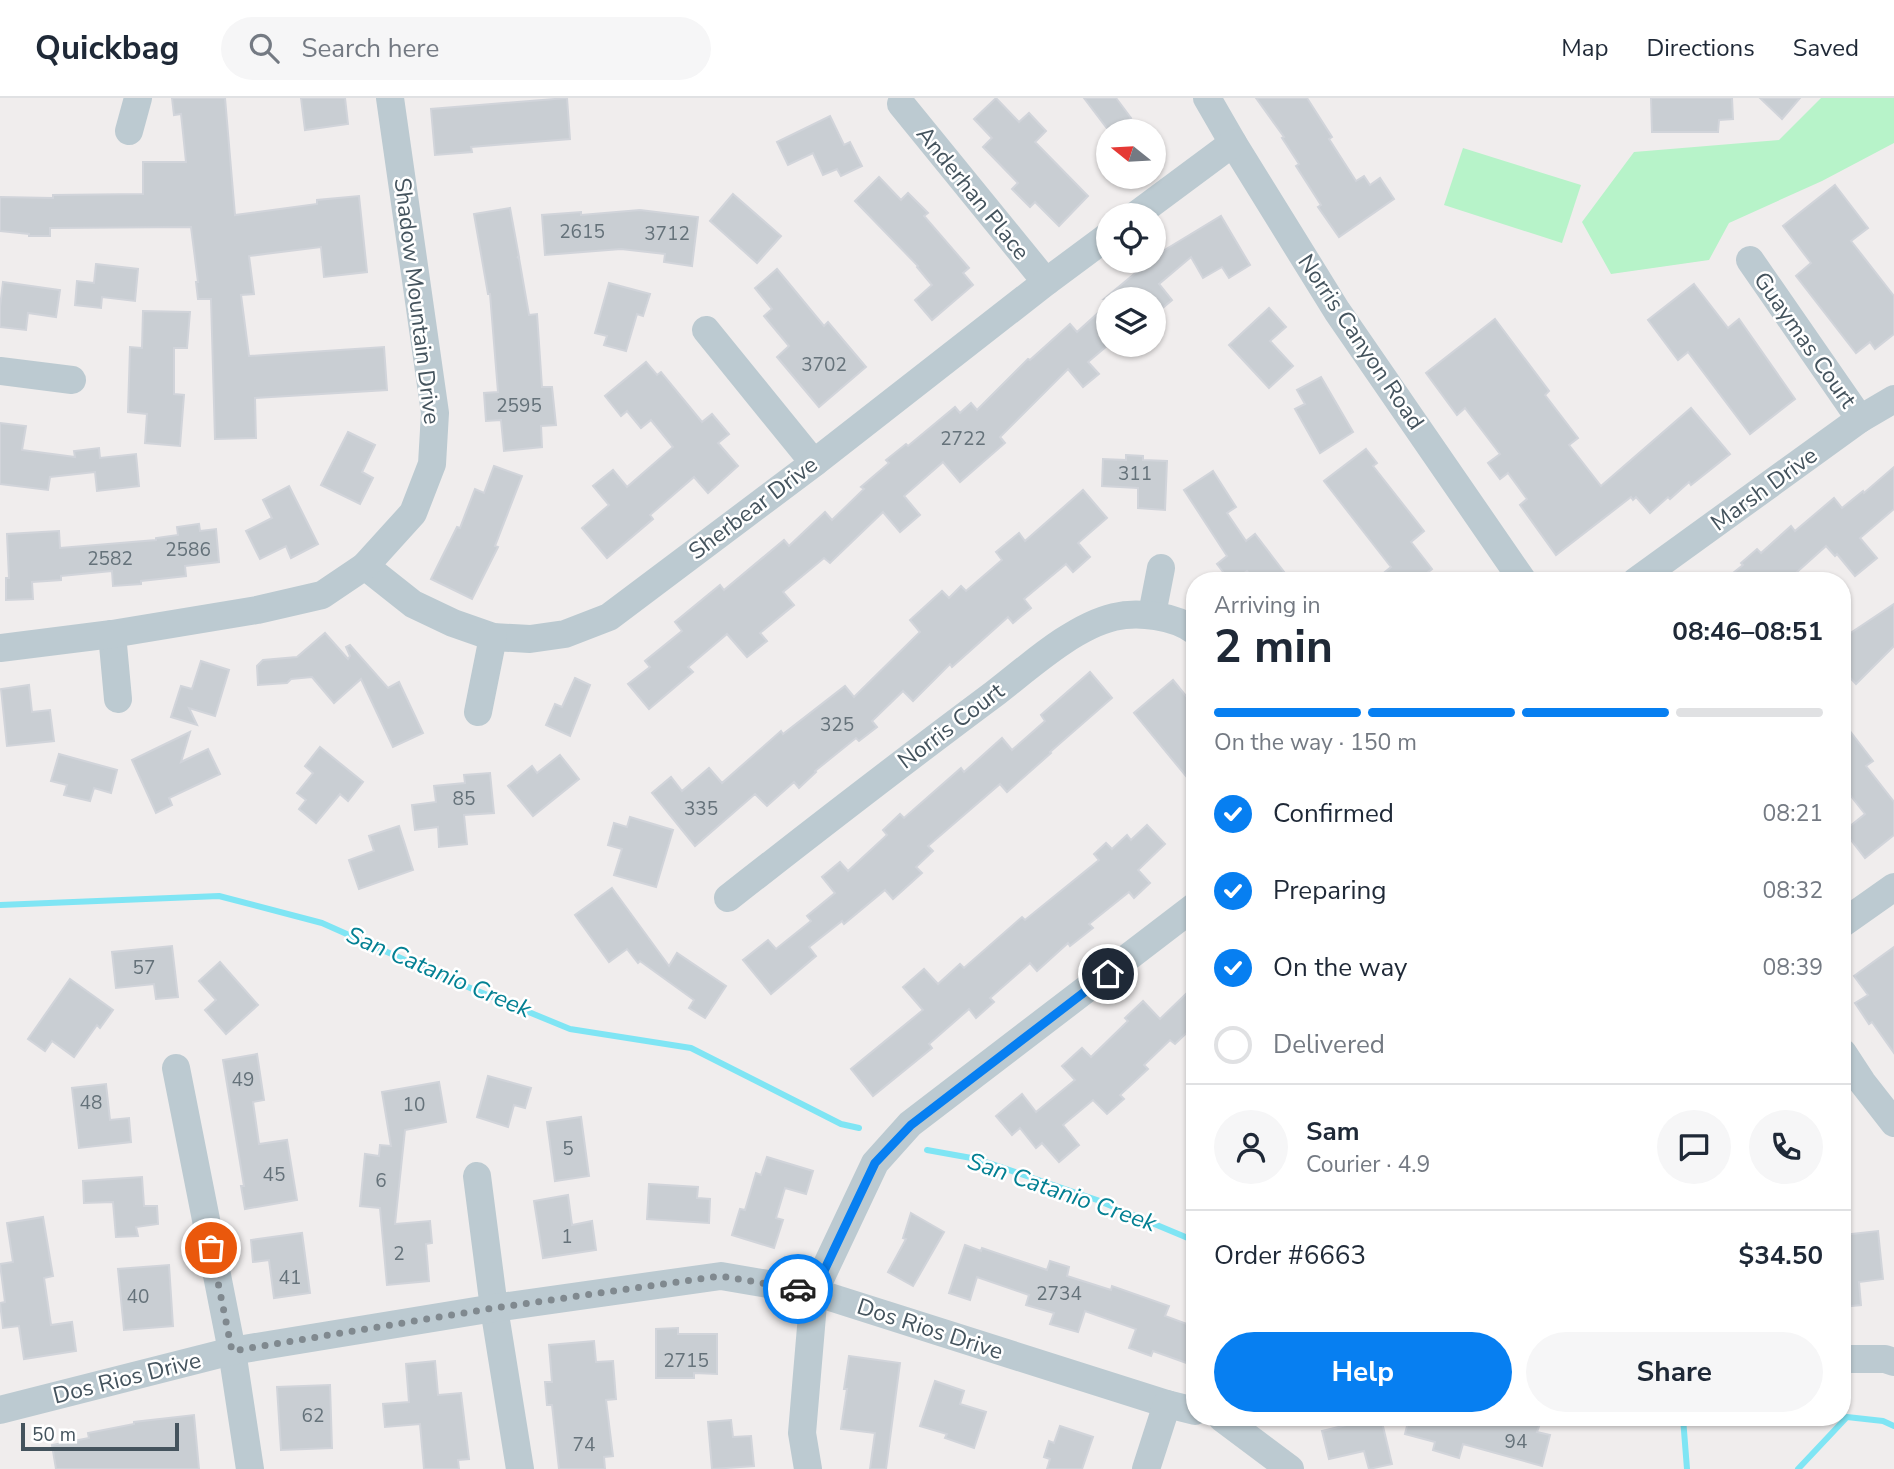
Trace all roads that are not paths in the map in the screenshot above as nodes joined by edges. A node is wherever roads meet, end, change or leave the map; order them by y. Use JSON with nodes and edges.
{"nodes":[{"id":1,"x":138,"y":98,"type":"edge"},
{"id":2,"x":390,"y":98,"type":"edge"},
{"id":3,"x":1207,"y":98,"type":"edge"},
{"id":4,"x":901,"y":104,"type":"dead end"},
{"id":5,"x":129,"y":131,"type":"dead end"},
{"id":6,"x":1233,"y":144,"type":"junction"},
{"id":7,"x":1152,"y":203,"type":"edge"},
{"id":8,"x":1096,"y":245,"type":"edge"},
{"id":9,"x":1750,"y":260,"type":"dead end"},
{"id":10,"x":1045,"y":282,"type":"junction"},
{"id":11,"x":706,"y":330,"type":"dead end"},
{"id":12,"x":0,"y":371,"type":"edge"},
{"id":13,"x":72,"y":380,"type":"dead end"},
{"id":14,"x":1894,"y":399,"type":"edge"},
{"id":15,"x":1860,"y":419,"type":"junction"},
{"id":16,"x":814,"y":463,"type":"junction"},
{"id":17,"x":365,"y":566,"type":"junction"},
{"id":18,"x":1161,"y":568,"type":"dead end"},
{"id":19,"x":1517,"y":572,"type":"edge"},
{"id":20,"x":1648,"y":572,"type":"edge"},
{"id":21,"x":1152,"y":614,"type":"junction"},
{"id":22,"x":1186,"y":626,"type":"edge"},
{"id":23,"x":112,"y":634,"type":"junction"},
{"id":24,"x":493,"y":637,"type":"junction"},
{"id":25,"x":0,"y":648,"type":"edge"},
{"id":26,"x":118,"y":699,"type":"dead end"},
{"id":27,"x":478,"y":712,"type":"dead end"},
{"id":28,"x":1894,"y":887,"type":"edge"},
{"id":29,"x":728,"y":898,"type":"dead end"},
{"id":30,"x":1186,"y":913,"type":"edge"},
{"id":31,"x":1851,"y":917,"type":"edge"},
{"id":32,"x":1851,"y":1064,"type":"edge"},
{"id":33,"x":176,"y":1068,"type":"dead end"},
{"id":34,"x":1894,"y":1123,"type":"edge"},
{"id":35,"x":477,"y":1176,"type":"dead end"},
{"id":36,"x":814,"y":1292,"type":"junction"},
{"id":37,"x":494,"y":1308,"type":"junction"},
{"id":38,"x":232,"y":1351,"type":"junction"},
{"id":39,"x":1851,"y":1359,"type":"edge"},
{"id":40,"x":1894,"y":1362,"type":"edge"},
{"id":41,"x":1167,"y":1404,"type":"junction"},
{"id":42,"x":1186,"y":1409,"type":"edge"},
{"id":43,"x":0,"y":1410,"type":"edge"},
{"id":44,"x":1233,"y":1426,"type":"edge"},
{"id":45,"x":250,"y":1469,"type":"edge"},
{"id":46,"x":520,"y":1469,"type":"edge"},
{"id":47,"x":808,"y":1469,"type":"edge"},
{"id":48,"x":1146,"y":1469,"type":"edge"},
{"id":49,"x":1290,"y":1469,"type":"edge"}],
"edges":[{"from":1,"to":5,"type":"street"},
{"from":2,"to":17,"type":"street","name":"Shadow Mountain Drive"},
{"from":3,"to":6,"type":"street","name":"Norris Canyon Road"},
{"from":4,"to":10,"type":"street","name":"Anderhan Place"},
{"from":6,"to":7,"type":"street"},
{"from":6,"to":19,"type":"street","name":"Norris Canyon Road"},
{"from":8,"to":10,"type":"street","name":"Sherbear Drive"},
{"from":9,"to":15,"type":"street","name":"Guaymas Court"},
{"from":10,"to":16,"type":"street","name":"Sherbear Drive"},
{"from":11,"to":16,"type":"street"},
{"from":12,"to":13,"type":"street"},
{"from":14,"to":15,"type":"street","name":"Marsh Drive"},
{"from":15,"to":20,"type":"street","name":"Marsh Drive"},
{"from":16,"to":24,"type":"street","name":"Sherbear Drive"},
{"from":17,"to":23,"type":"street","name":"Shadow Mountain Drive"},
{"from":17,"to":24,"type":"street","name":"Sherbear Drive"},
{"from":18,"to":21,"type":"street"},
{"from":21,"to":22,"type":"street","name":"Norris Court"},
{"from":21,"to":29,"type":"street","name":"Norris Court"},
{"from":23,"to":25,"type":"street","name":"Shadow Mountain Drive"},
{"from":23,"to":26,"type":"street"},
{"from":24,"to":27,"type":"street"},
{"from":28,"to":31,"type":"street"},
{"from":30,"to":36,"type":"street"},
{"from":32,"to":34,"type":"street"},
{"from":33,"to":38,"type":"street"},
{"from":35,"to":37,"type":"street"},
{"from":36,"to":37,"type":"street","name":"Dos Rios Drive"},
{"from":36,"to":41,"type":"street","name":"Dos Rios Drive"},
{"from":36,"to":47,"type":"street"},
{"from":37,"to":38,"type":"street","name":"Dos Rios Drive"},
{"from":37,"to":46,"type":"street"},
{"from":38,"to":43,"type":"street","name":"Dos Rios Drive"},
{"from":38,"to":45,"type":"street"},
{"from":39,"to":40,"type":"street"},
{"from":41,"to":42,"type":"street","name":"Dos Rios Drive"},
{"from":41,"to":48,"type":"street"},
{"from":44,"to":49,"type":"street"}]}
